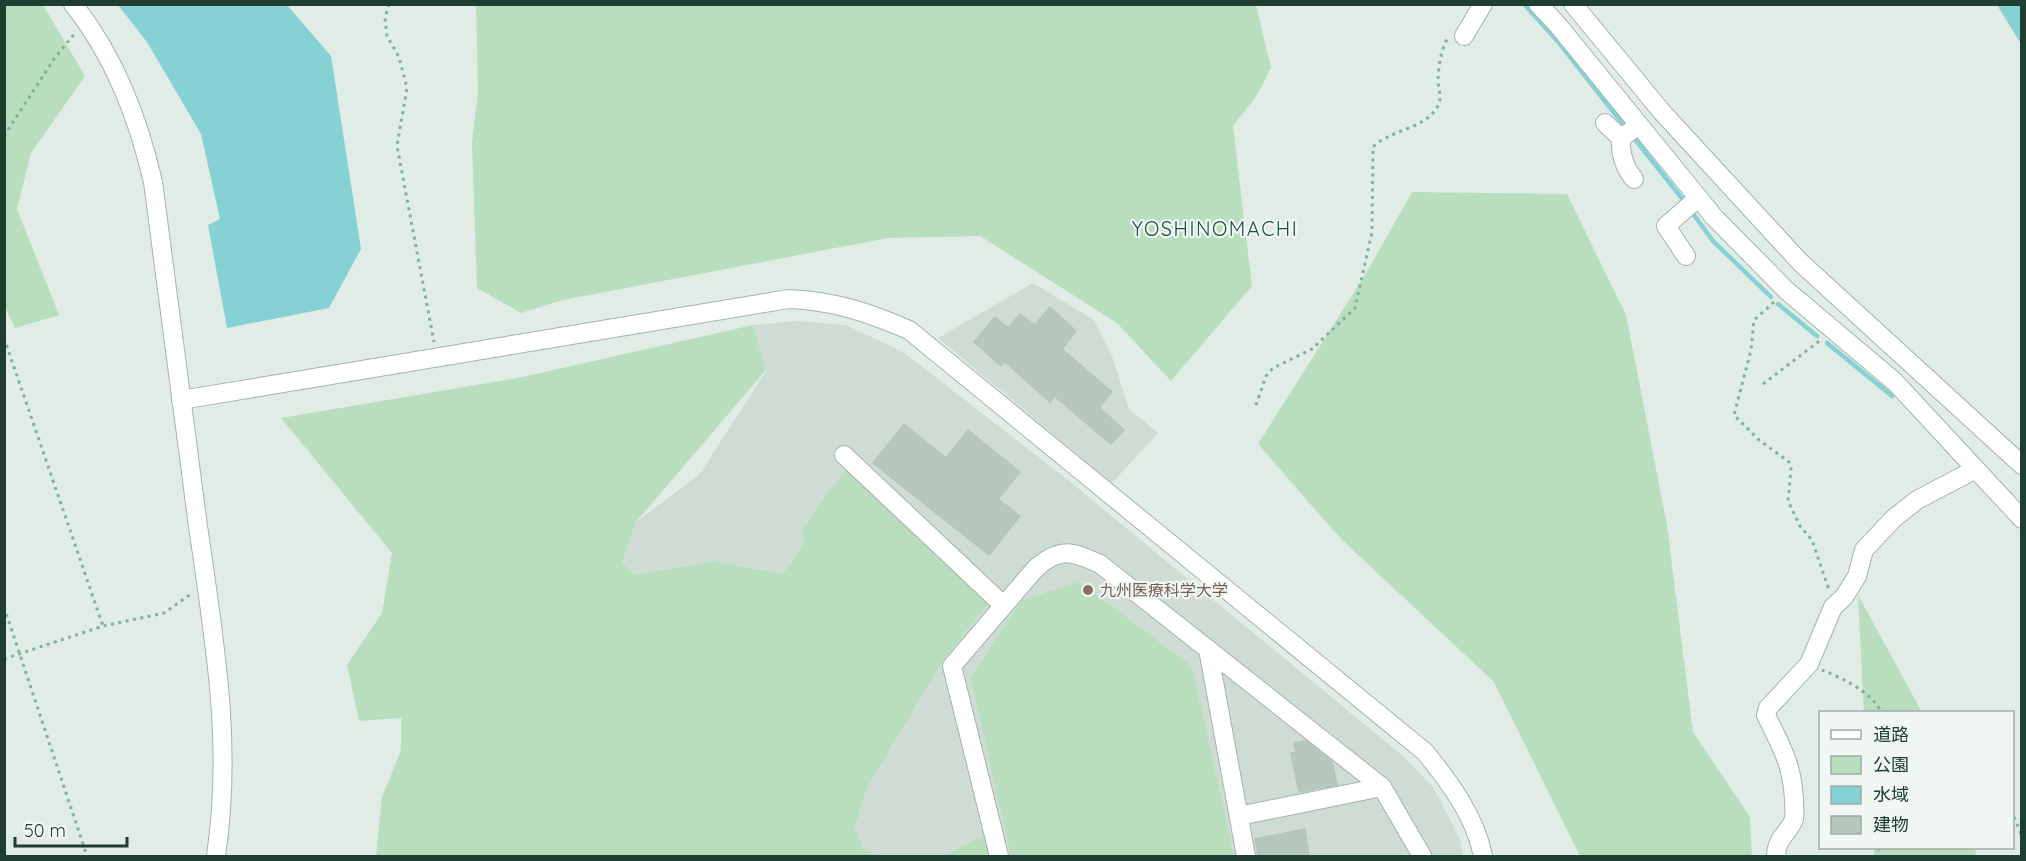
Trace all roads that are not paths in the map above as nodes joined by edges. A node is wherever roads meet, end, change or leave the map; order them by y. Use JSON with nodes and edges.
{"nodes":[{"id":1,"x":73,"y":4,"type":"edge"},
{"id":2,"x":1483,"y":4,"type":"edge"},
{"id":3,"x":1538,"y":4,"type":"edge"},
{"id":4,"x":1573,"y":4,"type":"edge"},
{"id":5,"x":1457,"y":34,"type":"road end"},
{"id":6,"x":1605,"y":123,"type":"dead end"},
{"id":7,"x":1639,"y":125,"type":"junction"},
{"id":8,"x":1621,"y":138,"type":"junction"},
{"id":9,"x":1634,"y":179,"type":"dead end"},
{"id":10,"x":1698,"y":198,"type":"junction"},
{"id":11,"x":1686,"y":256,"type":"dead end"},
{"id":12,"x":181,"y":400,"type":"junction"},
{"id":13,"x":844,"y":455,"type":"dead end"},
{"id":14,"x":2022,"y":465,"type":"edge"},
{"id":15,"x":1974,"y":470,"type":"junction"},
{"id":16,"x":2022,"y":519,"type":"edge"},
{"id":17,"x":1003,"y":605,"type":"junction"},
{"id":18,"x":1208,"y":649,"type":"junction"},
{"id":19,"x":1382,"y":787,"type":"junction"},
{"id":20,"x":1239,"y":816,"type":"junction"},
{"id":21,"x":216,"y":856,"type":"edge"},
{"id":22,"x":999,"y":856,"type":"edge"},
{"id":23,"x":1246,"y":856,"type":"edge"},
{"id":24,"x":1422,"y":856,"type":"edge"},
{"id":25,"x":1483,"y":856,"type":"edge"},
{"id":26,"x":1776,"y":856,"type":"edge"}],
"edges":[{"from":1,"to":12,"type":"street"},
{"from":2,"to":5,"type":"street"},
{"from":3,"to":7,"type":"street"},
{"from":4,"to":14,"type":"street"},
{"from":6,"to":8,"type":"street"},
{"from":7,"to":8,"type":"street"},
{"from":7,"to":10,"type":"street"},
{"from":8,"to":9,"type":"street"},
{"from":10,"to":11,"type":"street"},
{"from":10,"to":15,"type":"street"},
{"from":12,"to":21,"type":"street"},
{"from":12,"to":25,"type":"street"},
{"from":13,"to":17,"type":"street"},
{"from":15,"to":16,"type":"street"},
{"from":15,"to":26,"type":"street"},
{"from":17,"to":18,"type":"street"},
{"from":17,"to":22,"type":"street"},
{"from":18,"to":19,"type":"street"},
{"from":18,"to":20,"type":"street"},
{"from":19,"to":20,"type":"street"},
{"from":19,"to":24,"type":"street"},
{"from":20,"to":23,"type":"street"}]}
